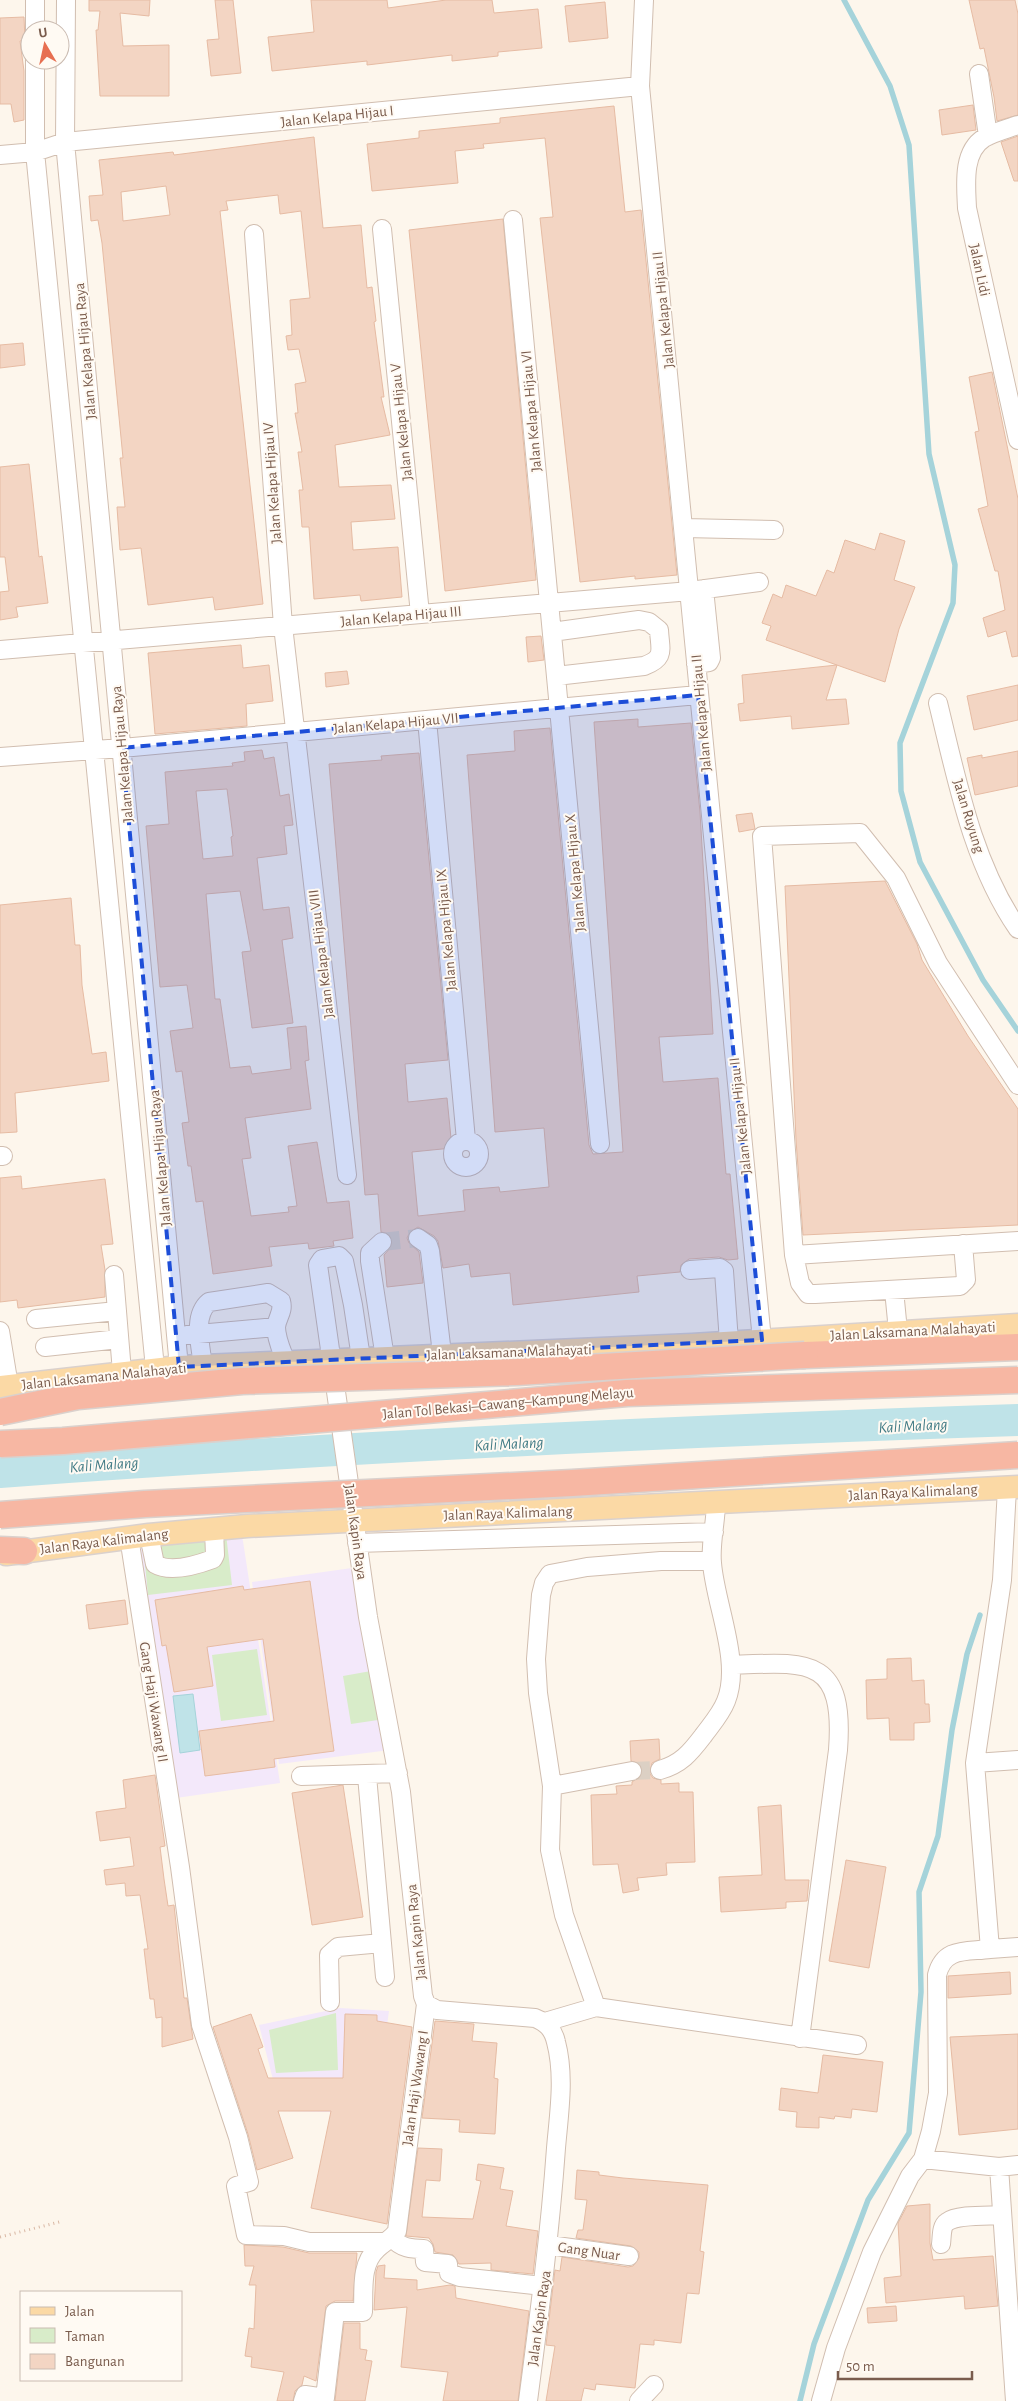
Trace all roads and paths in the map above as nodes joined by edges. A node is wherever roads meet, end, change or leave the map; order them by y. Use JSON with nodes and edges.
{"nodes":[{"id":1,"x":35,"y":0,"type":"edge"},
{"id":2,"x":66,"y":0,"type":"edge"},
{"id":3,"x":644,"y":0,"type":"edge"},
{"id":4,"x":34,"y":20,"type":"edge"},
{"id":5,"x":35,"y":70,"type":"edge"},
{"id":6,"x":979,"y":74,"type":"dead end"},
{"id":7,"x":640,"y":86,"type":"junction"},
{"id":8,"x":1018,"y":125,"type":"edge"},
{"id":9,"x":988,"y":136,"type":"junction"},
{"id":10,"x":65,"y":142,"type":"junction"},
{"id":11,"x":35,"y":152,"type":"junction"},
{"id":12,"x":0,"y":156,"type":"edge"},
{"id":13,"x":513,"y":220,"type":"dead end"},
{"id":14,"x":382,"y":230,"type":"dead end"},
{"id":15,"x":254,"y":234,"type":"dead end"},
{"id":16,"x":1015,"y":418,"type":"edge"},
{"id":17,"x":1018,"y":440,"type":"edge"},
{"id":18,"x":684,"y":528,"type":"junction"},
{"id":19,"x":774,"y":530,"type":"dead end"},
{"id":20,"x":759,"y":582,"type":"dead end"},
{"id":21,"x":697,"y":590,"type":"junction"},
{"id":22,"x":549,"y":603,"type":"junction"},
{"id":23,"x":420,"y":614,"type":"junction"},
{"id":24,"x":283,"y":626,"type":"junction"},
{"id":25,"x":552,"y":632,"type":"junction"},
{"id":26,"x":112,"y":641,"type":"junction"},
{"id":27,"x":84,"y":643,"type":"junction"},
{"id":28,"x":0,"y":650,"type":"edge"},
{"id":29,"x":556,"y":676,"type":"junction"},
{"id":30,"x":698,"y":695,"type":"junction"},
{"id":31,"x":938,"y":703,"type":"dead end"},
{"id":32,"x":559,"y":708,"type":"junction"},
{"id":33,"x":427,"y":720,"type":"junction"},
{"id":34,"x":294,"y":732,"type":"junction"},
{"id":35,"x":122,"y":748,"type":"junction"},
{"id":36,"x":94,"y":750,"type":"junction"},
{"id":37,"x":0,"y":757,"type":"edge"},
{"id":38,"x":1017,"y":924,"type":"edge"},
{"id":39,"x":1018,"y":1085,"type":"edge"},
{"id":40,"x":466,"y":1140,"type":"dead end"},
{"id":41,"x":600,"y":1144,"type":"dead end"},
{"id":42,"x":347,"y":1175,"type":"dead end"},
{"id":43,"x":166,"y":1224,"type":"junction"},
{"id":44,"x":141,"y":1225,"type":"junction"},
{"id":45,"x":418,"y":1238,"type":"dead end"},
{"id":46,"x":1018,"y":1241,"type":"edge"},
{"id":47,"x":382,"y":1242,"type":"dead end"},
{"id":48,"x":963,"y":1244,"type":"junction"},
{"id":49,"x":794,"y":1254,"type":"junction"},
{"id":50,"x":690,"y":1270,"type":"dead end"},
{"id":51,"x":114,"y":1275,"type":"dead end"},
{"id":52,"x":894,"y":1290,"type":"junction"},
{"id":53,"x":117,"y":1310,"type":"junction"},
{"id":54,"x":36,"y":1319,"type":"dead end"},
{"id":55,"x":1018,"y":1325,"type":"edge"},
{"id":56,"x":276,"y":1327,"type":"junction"},
{"id":57,"x":0,"y":1331,"type":"edge"},
{"id":58,"x":898,"y":1331,"type":"junction"},
{"id":59,"x":199,"y":1333,"type":"junction"},
{"id":60,"x":176,"y":1337,"type":"junction"},
{"id":61,"x":119,"y":1339,"type":"junction"},
{"id":62,"x":762,"y":1340,"type":"junction"},
{"id":63,"x":729,"y":1342,"type":"junction"},
{"id":64,"x":45,"y":1347,"type":"dead end"},
{"id":65,"x":1018,"y":1347,"type":"edge"},
{"id":66,"x":442,"y":1354,"type":"junction"},
{"id":67,"x":361,"y":1358,"type":"junction"},
{"id":68,"x":385,"y":1358,"type":"junction"},
{"id":69,"x":333,"y":1360,"type":"junction"},
{"id":70,"x":286,"y":1362,"type":"junction"},
{"id":71,"x":179,"y":1366,"type":"junction"},
{"id":72,"x":203,"y":1366,"type":"junction"},
{"id":73,"x":155,"y":1368,"type":"junction"},
{"id":74,"x":122,"y":1372,"type":"junction"},
{"id":75,"x":1018,"y":1380,"type":"edge"},
{"id":76,"x":4,"y":1387,"type":"edge"},
{"id":77,"x":0,"y":1412,"type":"edge"},
{"id":78,"x":0,"y":1444,"type":"edge"},
{"id":79,"x":1018,"y":1455,"type":"edge"},
{"id":80,"x":1012,"y":1498,"type":"edge"},
{"id":81,"x":716,"y":1502,"type":"junction"},
{"id":82,"x":0,"y":1515,"type":"edge"},
{"id":83,"x":353,"y":1520,"type":"junction"},
{"id":84,"x":214,"y":1529,"type":"junction"},
{"id":85,"x":714,"y":1532,"type":"junction"},
{"id":86,"x":139,"y":1536,"type":"junction"},
{"id":87,"x":357,"y":1543,"type":"junction"},
{"id":88,"x":8,"y":1552,"type":"edge"},
{"id":89,"x":711,"y":1561,"type":"junction"},
{"id":90,"x":731,"y":1665,"type":"junction"},
{"id":91,"x":1018,"y":1760,"type":"edge"},
{"id":92,"x":975,"y":1763,"type":"junction"},
{"id":93,"x":660,"y":1770,"type":"tunnel mouth"},
{"id":94,"x":632,"y":1772,"type":"tunnel mouth"},
{"id":95,"x":398,"y":1773,"type":"junction"},
{"id":96,"x":301,"y":1776,"type":"dead end"},
{"id":97,"x":367,"y":1776,"type":"junction"},
{"id":98,"x":552,"y":1786,"type":"junction"},
{"id":99,"x":382,"y":1943,"type":"junction"},
{"id":100,"x":1018,"y":1947,"type":"edge"},
{"id":101,"x":990,"y":1949,"type":"junction"},
{"id":102,"x":385,"y":1977,"type":"dead end"},
{"id":103,"x":330,"y":2002,"type":"dead end"},
{"id":104,"x":426,"y":2004,"type":"junction"},
{"id":105,"x":596,"y":2007,"type":"junction"},
{"id":106,"x":545,"y":2022,"type":"junction"},
{"id":107,"x":800,"y":2038,"type":"junction"},
{"id":108,"x":857,"y":2045,"type":"dead end"},
{"id":109,"x":923,"y":2159,"type":"junction"},
{"id":110,"x":1018,"y":2165,"type":"edge"},
{"id":111,"x":999,"y":2167,"type":"junction"},
{"id":112,"x":1002,"y":2215,"type":"junction"},
{"id":113,"x":63,"y":2221,"type":"dead end"},
{"id":114,"x":0,"y":2237,"type":"edge"},
{"id":115,"x":390,"y":2240,"type":"junction"},
{"id":116,"x":941,"y":2244,"type":"dead end"},
{"id":117,"x":549,"y":2245,"type":"junction"},
{"id":118,"x":629,"y":2256,"type":"dead end"},
{"id":119,"x":543,"y":2286,"type":"junction"},
{"id":120,"x":1015,"y":2356,"type":"edge"},
{"id":121,"x":654,"y":2385,"type":"dead end"},
{"id":122,"x":304,"y":2401,"type":"edge"},
{"id":123,"x":528,"y":2401,"type":"edge"},
{"id":124,"x":639,"y":2401,"type":"edge"},
{"id":125,"x":821,"y":2401,"type":"edge"},
{"id":126,"x":1015,"y":2401,"type":"edge"}],
"edges":[{"from":1,"to":4,"type":"street"},
{"from":2,"to":10,"type":"street","name":"Jalan Kelapa Hijau Raya"},
{"from":3,"to":7,"type":"street","name":"Jalan Kelapa Hijau II"},
{"from":5,"to":11,"type":"street","name":"Jalan Kelapa Hijau Raya"},
{"from":6,"to":9,"type":"street"},
{"from":7,"to":10,"type":"street","name":"Jalan Kelapa Hijau I"},
{"from":7,"to":18,"type":"street","name":"Jalan Kelapa Hijau II"},
{"from":8,"to":9,"type":"street","name":"Jalan Lidi"},
{"from":9,"to":16,"type":"street","name":"Jalan Lidi"},
{"from":10,"to":11,"type":"street","name":"Jalan Kelapa Hijau I"},
{"from":10,"to":26,"type":"street","name":"Jalan Kelapa Hijau Raya"},
{"from":11,"to":12,"type":"street","name":"Jalan Kelapa Hijau I"},
{"from":11,"to":27,"type":"street","name":"Jalan Kelapa Hijau Raya"},
{"from":13,"to":22,"type":"street","name":"Jalan Kelapa Hijau VI"},
{"from":14,"to":23,"type":"street","name":"Jalan Kelapa Hijau V"},
{"from":15,"to":24,"type":"street","name":"Jalan Kelapa Hijau IV"},
{"from":16,"to":17,"type":"street","name":"Jalan Lidi"},
{"from":18,"to":19,"type":"street"},
{"from":18,"to":21,"type":"street","name":"Jalan Kelapa Hijau II"},
{"from":20,"to":21,"type":"street","name":"Jalan Kelapa Hijau III"},
{"from":21,"to":22,"type":"street","name":"Jalan Kelapa Hijau III"},
{"from":21,"to":30,"type":"street","name":"Jalan Kelapa Hijau II"},
{"from":22,"to":23,"type":"street","name":"Jalan Kelapa Hijau III"},
{"from":22,"to":25,"type":"street","name":"Jalan Kelapa Hijau X"},
{"from":23,"to":24,"type":"street","name":"Jalan Kelapa Hijau III"},
{"from":24,"to":26,"type":"street","name":"Jalan Kelapa Hijau III"},
{"from":24,"to":34,"type":"street","name":"Jalan Kelapa Hijau IV"},
{"from":25,"to":29,"type":"street","name":"Jalan Kelapa Hijau X"},
{"from":25,"to":29,"type":"street"},
{"from":26,"to":27,"type":"street","name":"Jalan Kelapa Hijau III"},
{"from":26,"to":35,"type":"street","name":"Jalan Kelapa Hijau Raya"},
{"from":27,"to":28,"type":"street","name":"Jalan Kelapa Hijau III"},
{"from":27,"to":36,"type":"street","name":"Jalan Kelapa Hijau Raya"},
{"from":29,"to":32,"type":"street","name":"Jalan Kelapa Hijau X"},
{"from":30,"to":32,"type":"street","name":"Jalan Kelapa Hijau VII"},
{"from":30,"to":62,"type":"street","name":"Jalan Kelapa Hijau II"},
{"from":31,"to":38,"type":"street","name":"Jalan Ruyung"},
{"from":32,"to":33,"type":"street","name":"Jalan Kelapa Hijau VII"},
{"from":32,"to":41,"type":"street","name":"Jalan Kelapa Hijau X"},
{"from":33,"to":34,"type":"street","name":"Jalan Kelapa Hijau VII"},
{"from":33,"to":40,"type":"street","name":"Jalan Kelapa Hijau IX"},
{"from":34,"to":35,"type":"street","name":"Jalan Kelapa Hijau VII"},
{"from":34,"to":42,"type":"street","name":"Jalan Kelapa Hijau VIII"},
{"from":35,"to":36,"type":"street","name":"Jalan Kelapa Hijau VII"},
{"from":35,"to":43,"type":"street","name":"Jalan Kelapa Hijau Raya"},
{"from":36,"to":37,"type":"street","name":"Jalan Kelapa Hijau VII"},
{"from":36,"to":44,"type":"street","name":"Jalan Kelapa Hijau Raya"},
{"from":39,"to":49,"type":"street"},
{"from":43,"to":44,"type":"street"},
{"from":43,"to":60,"type":"street","name":"Jalan Kelapa Hijau Raya"},
{"from":44,"to":73,"type":"street","name":"Jalan Kelapa Hijau Raya"},
{"from":45,"to":66,"type":"street"},
{"from":46,"to":48,"type":"street"},
{"from":47,"to":68,"type":"street"},
{"from":48,"to":49,"type":"street"},
{"from":48,"to":52,"type":"street"},
{"from":49,"to":52,"type":"street"},
{"from":50,"to":63,"type":"street"},
{"from":51,"to":53,"type":"street"},
{"from":52,"to":58,"type":"street"},
{"from":53,"to":54,"type":"street"},
{"from":53,"to":61,"type":"street"},
{"from":55,"to":58,"type":"main road","name":"Jalan Laksamana Malahayati"},
{"from":56,"to":59,"type":"street"},
{"from":56,"to":59,"type":"street"},
{"from":56,"to":70,"type":"street"},
{"from":57,"to":76,"type":"street"},
{"from":58,"to":62,"type":"main road","name":"Jalan Laksamana Malahayati"},
{"from":59,"to":60,"type":"street"},
{"from":59,"to":72,"type":"street"},
{"from":60,"to":71,"type":"street","name":"Jalan Kelapa Hijau Raya"},
{"from":61,"to":64,"type":"street"},
{"from":61,"to":74,"type":"street"},
{"from":62,"to":63,"type":"main road","name":"Jalan Laksamana Malahayati"},
{"from":63,"to":66,"type":"main road","name":"Jalan Laksamana Malahayati"},
{"from":65,"to":77,"type":"highway","bridge":true},
{"from":66,"to":68,"type":"main road","name":"Jalan Laksamana Malahayati"},
{"from":67,"to":68,"type":"main road","name":"Jalan Laksamana Malahayati"},
{"from":67,"to":69,"type":"main road","name":"Jalan Laksamana Malahayati"},
{"from":67,"to":69,"type":"street","name":"Jalan Kapin Raya"},
{"from":69,"to":70,"type":"main road","name":"Jalan Laksamana Malahayati"},
{"from":69,"to":83,"type":"street","name":"Jalan Kapin Raya"},
{"from":70,"to":72,"type":"main road","name":"Jalan Laksamana Malahayati"},
{"from":71,"to":72,"type":"main road","name":"Jalan Laksamana Malahayati"},
{"from":71,"to":73,"type":"main road","name":"Jalan Laksamana Malahayati"},
{"from":73,"to":74,"type":"main road","name":"Jalan Laksamana Malahayati"},
{"from":74,"to":76,"type":"main road","name":"Jalan Laksamana Malahayati"},
{"from":75,"to":78,"type":"highway","name":"Jalan Tol Bekasi–Cawang–Kampung Melayu","bridge":true},
{"from":79,"to":82,"type":"highway","bridge":true},
{"from":80,"to":81,"type":"main road","name":"Jalan Raya Kalimalang"},
{"from":80,"to":92,"type":"street"},
{"from":81,"to":83,"type":"main road","name":"Jalan Raya Kalimalang"},
{"from":81,"to":85,"type":"street"},
{"from":83,"to":84,"type":"main road","name":"Jalan Raya Kalimalang"},
{"from":83,"to":87,"type":"street","name":"Jalan Kapin Raya"},
{"from":84,"to":86,"type":"main road","name":"Jalan Raya Kalimalang"},
{"from":84,"to":86,"type":"street"},
{"from":85,"to":87,"type":"street"},
{"from":85,"to":89,"type":"street"},
{"from":86,"to":88,"type":"main road","name":"Jalan Raya Kalimalang"},
{"from":86,"to":115,"type":"street","name":"Gang Haji Wawang II"},
{"from":87,"to":95,"type":"street","name":"Jalan Kapin Raya"},
{"from":89,"to":90,"type":"street"},
{"from":89,"to":98,"type":"street"},
{"from":90,"to":93,"type":"street"},
{"from":90,"to":107,"type":"street"},
{"from":91,"to":92,"type":"street"},
{"from":92,"to":101,"type":"street"},
{"from":94,"to":98,"type":"street"},
{"from":95,"to":97,"type":"street"},
{"from":95,"to":104,"type":"street","name":"Jalan Kapin Raya"},
{"from":96,"to":97,"type":"street"},
{"from":97,"to":99,"type":"street"},
{"from":98,"to":105,"type":"street"},
{"from":99,"to":102,"type":"street"},
{"from":99,"to":103,"type":"street"},
{"from":100,"to":101,"type":"street"},
{"from":101,"to":109,"type":"street"},
{"from":104,"to":106,"type":"street"},
{"from":104,"to":115,"type":"street","name":"Jalan Haji Wawang I"},
{"from":105,"to":106,"type":"street"},
{"from":105,"to":107,"type":"street"},
{"from":106,"to":117,"type":"street","name":"Jalan Kapin Raya"},
{"from":107,"to":108,"type":"street"},
{"from":109,"to":111,"type":"street"},
{"from":109,"to":125,"type":"street"},
{"from":110,"to":111,"type":"street"},
{"from":111,"to":112,"type":"street"},
{"from":112,"to":116,"type":"street"},
{"from":112,"to":120,"type":"street"},
{"from":113,"to":114,"type":"path"},
{"from":115,"to":119,"type":"street"},
{"from":115,"to":122,"type":"street"},
{"from":117,"to":118,"type":"street","name":"Gang Nuar"},
{"from":117,"to":119,"type":"street","name":"Jalan Kapin Raya"},
{"from":119,"to":123,"type":"street","name":"Jalan Kapin Raya"},
{"from":120,"to":126,"type":"street"},
{"from":121,"to":124,"type":"street"}]}
